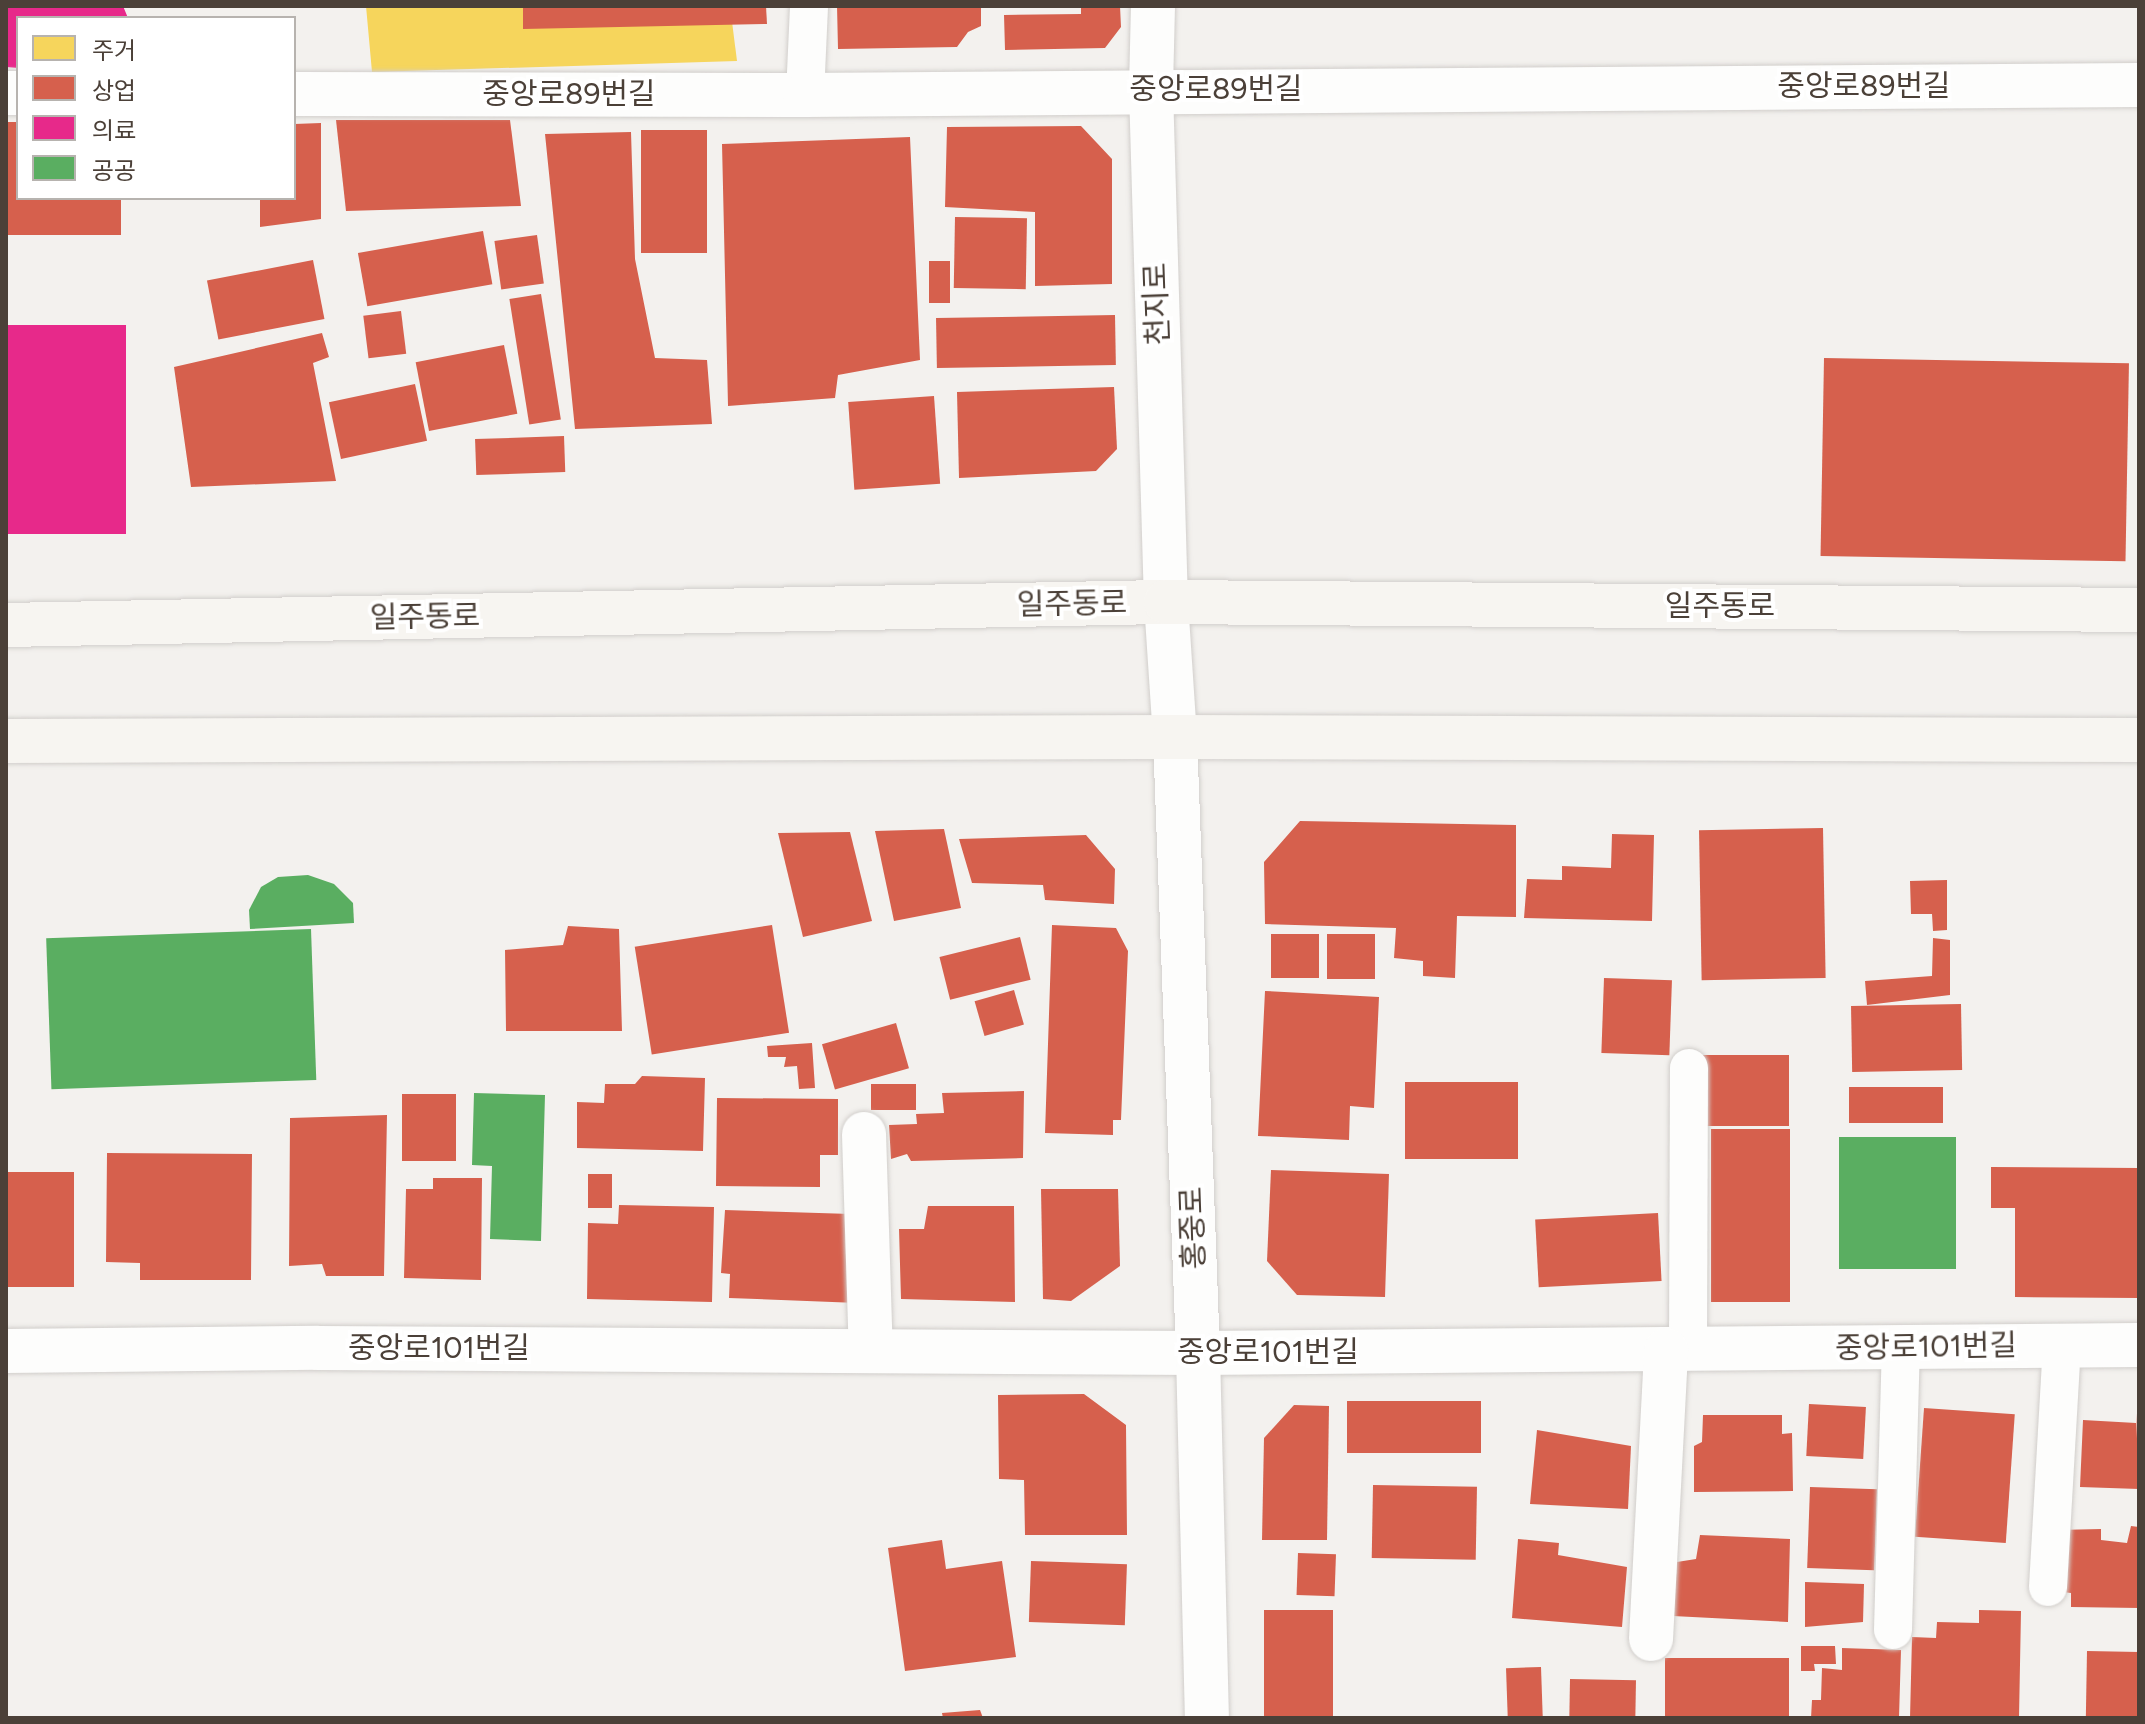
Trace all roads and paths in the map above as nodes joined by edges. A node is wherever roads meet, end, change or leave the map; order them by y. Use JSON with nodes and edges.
{"nodes":[{"id":1,"x":809,"y":6,"type":"edge"},
{"id":2,"x":1153,"y":6,"type":"edge"},
{"id":3,"x":2139,"y":85,"type":"edge"},
{"id":4,"x":1151,"y":89,"type":"junction"},
{"id":5,"x":296,"y":94,"type":"edge"},
{"id":6,"x":805,"y":95,"type":"junction"},
{"id":7,"x":1166,"y":602,"type":"junction"},
{"id":8,"x":2139,"y":610,"type":"edge"},
{"id":9,"x":6,"y":625,"type":"edge"},
{"id":10,"x":1175,"y":737,"type":"junction"},
{"id":11,"x":2139,"y":740,"type":"edge"},
{"id":12,"x":6,"y":741,"type":"edge"},
{"id":13,"x":1689,"y":1068,"type":"dead end"},
{"id":14,"x":864,"y":1134,"type":"dead end"},
{"id":15,"x":2139,"y":1345,"type":"edge"},
{"id":16,"x":2062,"y":1346,"type":"junction"},
{"id":17,"x":1901,"y":1348,"type":"junction"},
{"id":18,"x":1677,"y":1350,"type":"junction"},
{"id":19,"x":6,"y":1351,"type":"edge"},
{"id":20,"x":871,"y":1351,"type":"junction"},
{"id":21,"x":1198,"y":1353,"type":"junction"},
{"id":22,"x":2048,"y":1587,"type":"dead end"},
{"id":23,"x":1893,"y":1630,"type":"dead end"},
{"id":24,"x":1651,"y":1639,"type":"dead end"},
{"id":25,"x":1207,"y":1718,"type":"edge"}],
"edges":[{"from":1,"to":6,"type":"lane"},
{"from":2,"to":4,"type":"street","name":"천지로"},
{"from":3,"to":4,"type":"street","name":"중앙로89번길"},
{"from":4,"to":6,"type":"street","name":"중앙로89번길"},
{"from":4,"to":7,"type":"street","name":"천지로"},
{"from":5,"to":6,"type":"street","name":"중앙로89번길"},
{"from":7,"to":8,"type":"main road","name":"일주동로"},
{"from":7,"to":9,"type":"main road","name":"일주동로"},
{"from":7,"to":10,"type":"street","name":"천지로"},
{"from":10,"to":11,"type":"main road"},
{"from":10,"to":12,"type":"main road"},
{"from":10,"to":21,"type":"street","name":"홍중로"},
{"from":13,"to":18,"type":"lane"},
{"from":14,"to":20,"type":"street"},
{"from":15,"to":16,"type":"street","name":"중앙로101번길"},
{"from":16,"to":17,"type":"street","name":"중앙로101번길"},
{"from":16,"to":22,"type":"lane"},
{"from":17,"to":18,"type":"street","name":"중앙로101번길"},
{"from":17,"to":23,"type":"lane"},
{"from":18,"to":21,"type":"street","name":"중앙로101번길"},
{"from":18,"to":24,"type":"street"},
{"from":19,"to":20,"type":"street","name":"중앙로101번길"},
{"from":20,"to":21,"type":"street","name":"중앙로101번길"},
{"from":21,"to":25,"type":"street","name":"홍중로"}]}
